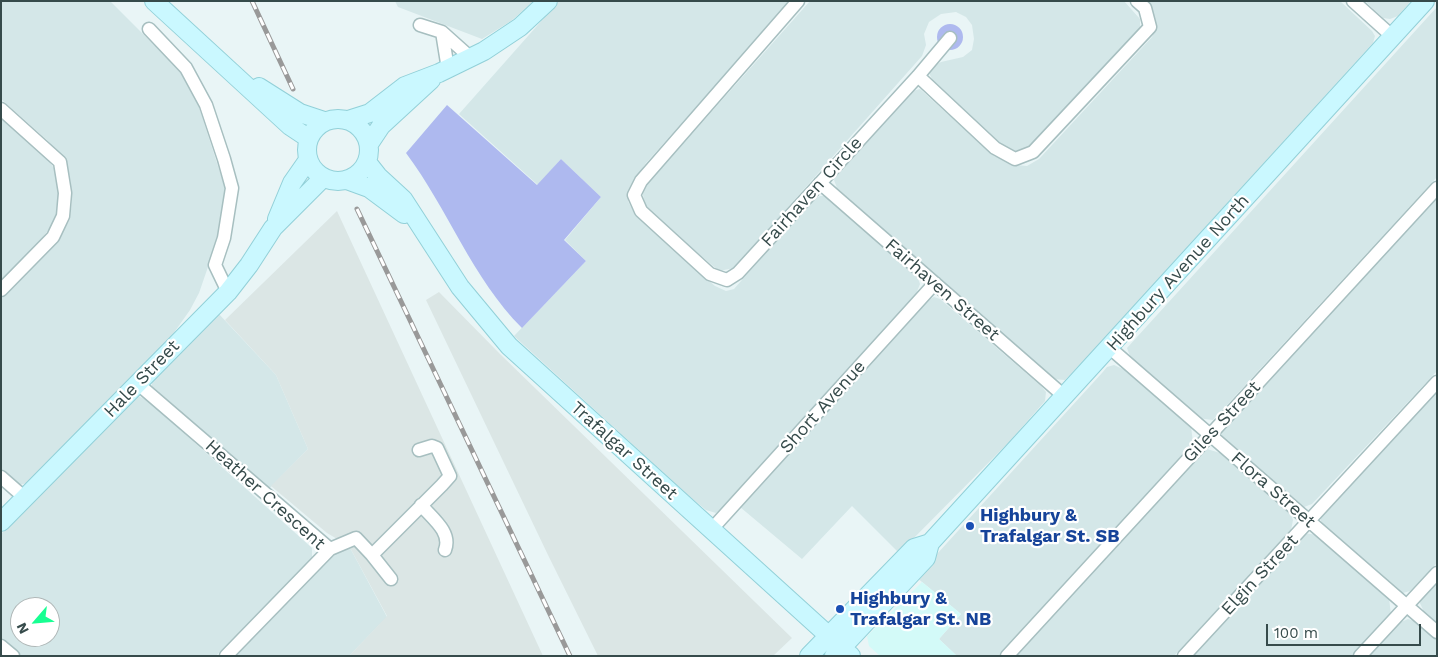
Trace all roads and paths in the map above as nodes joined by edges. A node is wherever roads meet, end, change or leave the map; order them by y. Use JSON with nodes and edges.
{"nodes":[{"id":1,"x":154,"y":1,"type":"edge"},
{"id":2,"x":548,"y":1,"type":"edge"},
{"id":3,"x":798,"y":1,"type":"edge"},
{"id":4,"x":1137,"y":1,"type":"edge"},
{"id":5,"x":1353,"y":1,"type":"edge"},
{"id":6,"x":1425,"y":1,"type":"edge"},
{"id":7,"x":420,"y":25,"type":"dead end"},
{"id":8,"x":149,"y":29,"type":"dead end"},
{"id":9,"x":442,"y":32,"type":"junction"},
{"id":10,"x":1393,"y":37,"type":"junction"},
{"id":11,"x":950,"y":38,"type":"dead end"},
{"id":12,"x":471,"y":58,"type":"junction"},
{"id":13,"x":220,"y":62,"type":"junction"},
{"id":14,"x":444,"y":71,"type":"junction"},
{"id":15,"x":918,"y":76,"type":"junction"},
{"id":16,"x":1,"y":109,"type":"edge"},
{"id":17,"x":348,"y":120,"type":"junction"},
{"id":18,"x":324,"y":121,"type":"junction"},
{"id":19,"x":308,"y":138,"type":"junction"},
{"id":20,"x":369,"y":144,"type":"junction"},
{"id":21,"x":308,"y":160,"type":"junction"},
{"id":22,"x":367,"y":162,"type":"junction"},
{"id":23,"x":323,"y":178,"type":"junction"},
{"id":24,"x":347,"y":180,"type":"junction"},
{"id":25,"x":820,"y":183,"type":"junction"},
{"id":26,"x":1437,"y":188,"type":"edge"},
{"id":27,"x":421,"y":226,"type":"junction"},
{"id":28,"x":273,"y":228,"type":"junction"},
{"id":29,"x":935,"y":283,"type":"junction"},
{"id":30,"x":1,"y":290,"type":"edge"},
{"id":31,"x":228,"y":292,"type":"junction"},
{"id":32,"x":1110,"y":348,"type":"junction"},
{"id":33,"x":1437,"y":382,"type":"edge"},
{"id":34,"x":137,"y":384,"type":"junction"},
{"id":35,"x":1064,"y":396,"type":"junction"},
{"id":36,"x":1209,"y":435,"type":"junction"},
{"id":37,"x":419,"y":450,"type":"dead end"},
{"id":38,"x":1,"y":477,"type":"edge"},
{"id":39,"x":24,"y":498,"type":"junction"},
{"id":40,"x":421,"y":505,"type":"junction"},
{"id":41,"x":1310,"y":521,"type":"junction"},
{"id":42,"x":1,"y":522,"type":"edge"},
{"id":43,"x":711,"y":530,"type":"junction"},
{"id":44,"x":930,"y":543,"type":"junction"},
{"id":45,"x":330,"y":550,"type":"junction"},
{"id":46,"x":445,"y":550,"type":"dead end"},
{"id":47,"x":372,"y":554,"type":"junction"},
{"id":48,"x":1437,"y":573,"type":"edge"},
{"id":49,"x":391,"y":579,"type":"dead end"},
{"id":50,"x":1406,"y":606,"type":"junction"},
{"id":51,"x":1437,"y":632,"type":"edge"},
{"id":52,"x":828,"y":636,"type":"junction"},
{"id":53,"x":1,"y":646,"type":"edge"},
{"id":54,"x":842,"y":653,"type":"edge"},
{"id":55,"x":13,"y":656,"type":"edge"},
{"id":56,"x":226,"y":656,"type":"edge"},
{"id":57,"x":809,"y":656,"type":"edge"},
{"id":58,"x":1007,"y":656,"type":"edge"},
{"id":59,"x":1184,"y":656,"type":"edge"},
{"id":60,"x":1360,"y":656,"type":"edge"}],
"edges":[{"from":1,"to":13,"type":"main road"},
{"from":2,"to":12,"type":"main road"},
{"from":3,"to":25,"type":"street","name":"Fairhaven Circle"},
{"from":4,"to":15,"type":"street"},
{"from":5,"to":10,"type":"street"},
{"from":6,"to":10,"type":"main road","name":"Highbury Avenue North"},
{"from":7,"to":9,"type":"street"},
{"from":8,"to":31,"type":"street"},
{"from":9,"to":12,"type":"street"},
{"from":9,"to":14,"type":"street"},
{"from":10,"to":32,"type":"main road","name":"Highbury Avenue North"},
{"from":11,"to":15,"type":"street","name":"Fairhaven Circle"},
{"from":12,"to":14,"type":"main road"},
{"from":13,"to":18,"type":"main road"},
{"from":13,"to":19,"type":"main road"},
{"from":14,"to":17,"type":"main road"},
{"from":14,"to":20,"type":"main road"},
{"from":15,"to":25,"type":"street","name":"Fairhaven Circle"},
{"from":16,"to":30,"type":"street"},
{"from":17,"to":18,"type":"main road"},
{"from":17,"to":20,"type":"main road"},
{"from":18,"to":19,"type":"main road"},
{"from":19,"to":21,"type":"main road"},
{"from":20,"to":22,"type":"main road"},
{"from":21,"to":23,"type":"main road"},
{"from":21,"to":28,"type":"main road","name":"Hale Street"},
{"from":22,"to":24,"type":"main road"},
{"from":22,"to":27,"type":"main road","name":"Trafalgar Street"},
{"from":23,"to":24,"type":"main road"},
{"from":23,"to":28,"type":"main road","name":"Hale Street"},
{"from":24,"to":27,"type":"main road","name":"Trafalgar Street"},
{"from":25,"to":29,"type":"street","name":"Fairhaven Street"},
{"from":26,"to":36,"type":"street","name":"Giles Street"},
{"from":27,"to":43,"type":"main road","name":"Trafalgar Street"},
{"from":28,"to":31,"type":"main road","name":"Hale Street"},
{"from":29,"to":35,"type":"street","name":"Fairhaven Street"},
{"from":29,"to":43,"type":"street","name":"Short Avenue"},
{"from":31,"to":34,"type":"main road","name":"Hale Street"},
{"from":32,"to":35,"type":"main road","name":"Highbury Avenue North"},
{"from":32,"to":36,"type":"street","name":"Flora Street"},
{"from":33,"to":41,"type":"street","name":"Elgin Street"},
{"from":34,"to":39,"type":"main road","name":"Hale Street"},
{"from":34,"to":45,"type":"street","name":"Heather Crescent"},
{"from":35,"to":44,"type":"main road","name":"Highbury Avenue North"},
{"from":36,"to":41,"type":"street","name":"Flora Street"},
{"from":36,"to":58,"type":"street","name":"Giles Street"},
{"from":37,"to":40,"type":"street"},
{"from":38,"to":39,"type":"street"},
{"from":39,"to":42,"type":"main road","name":"Hale Street"},
{"from":40,"to":46,"type":"street"},
{"from":40,"to":47,"type":"street"},
{"from":41,"to":50,"type":"street","name":"Flora Street"},
{"from":41,"to":59,"type":"street","name":"Elgin Street"},
{"from":43,"to":52,"type":"main road","name":"Trafalgar Street"},
{"from":44,"to":52,"type":"main road","name":"Highbury Avenue North"},
{"from":44,"to":54,"type":"main road","name":"Highbury Avenue North"},
{"from":45,"to":47,"type":"street"},
{"from":45,"to":56,"type":"street","name":"Heather Crescent"},
{"from":47,"to":49,"type":"street"},
{"from":48,"to":50,"type":"street"},
{"from":50,"to":51,"type":"street","name":"Flora Street"},
{"from":50,"to":60,"type":"street"},
{"from":52,"to":54,"type":"main road","name":"Trafalgar Street"},
{"from":52,"to":57,"type":"main road","name":"Highbury Avenue North"},
{"from":53,"to":55,"type":"street"}]}
